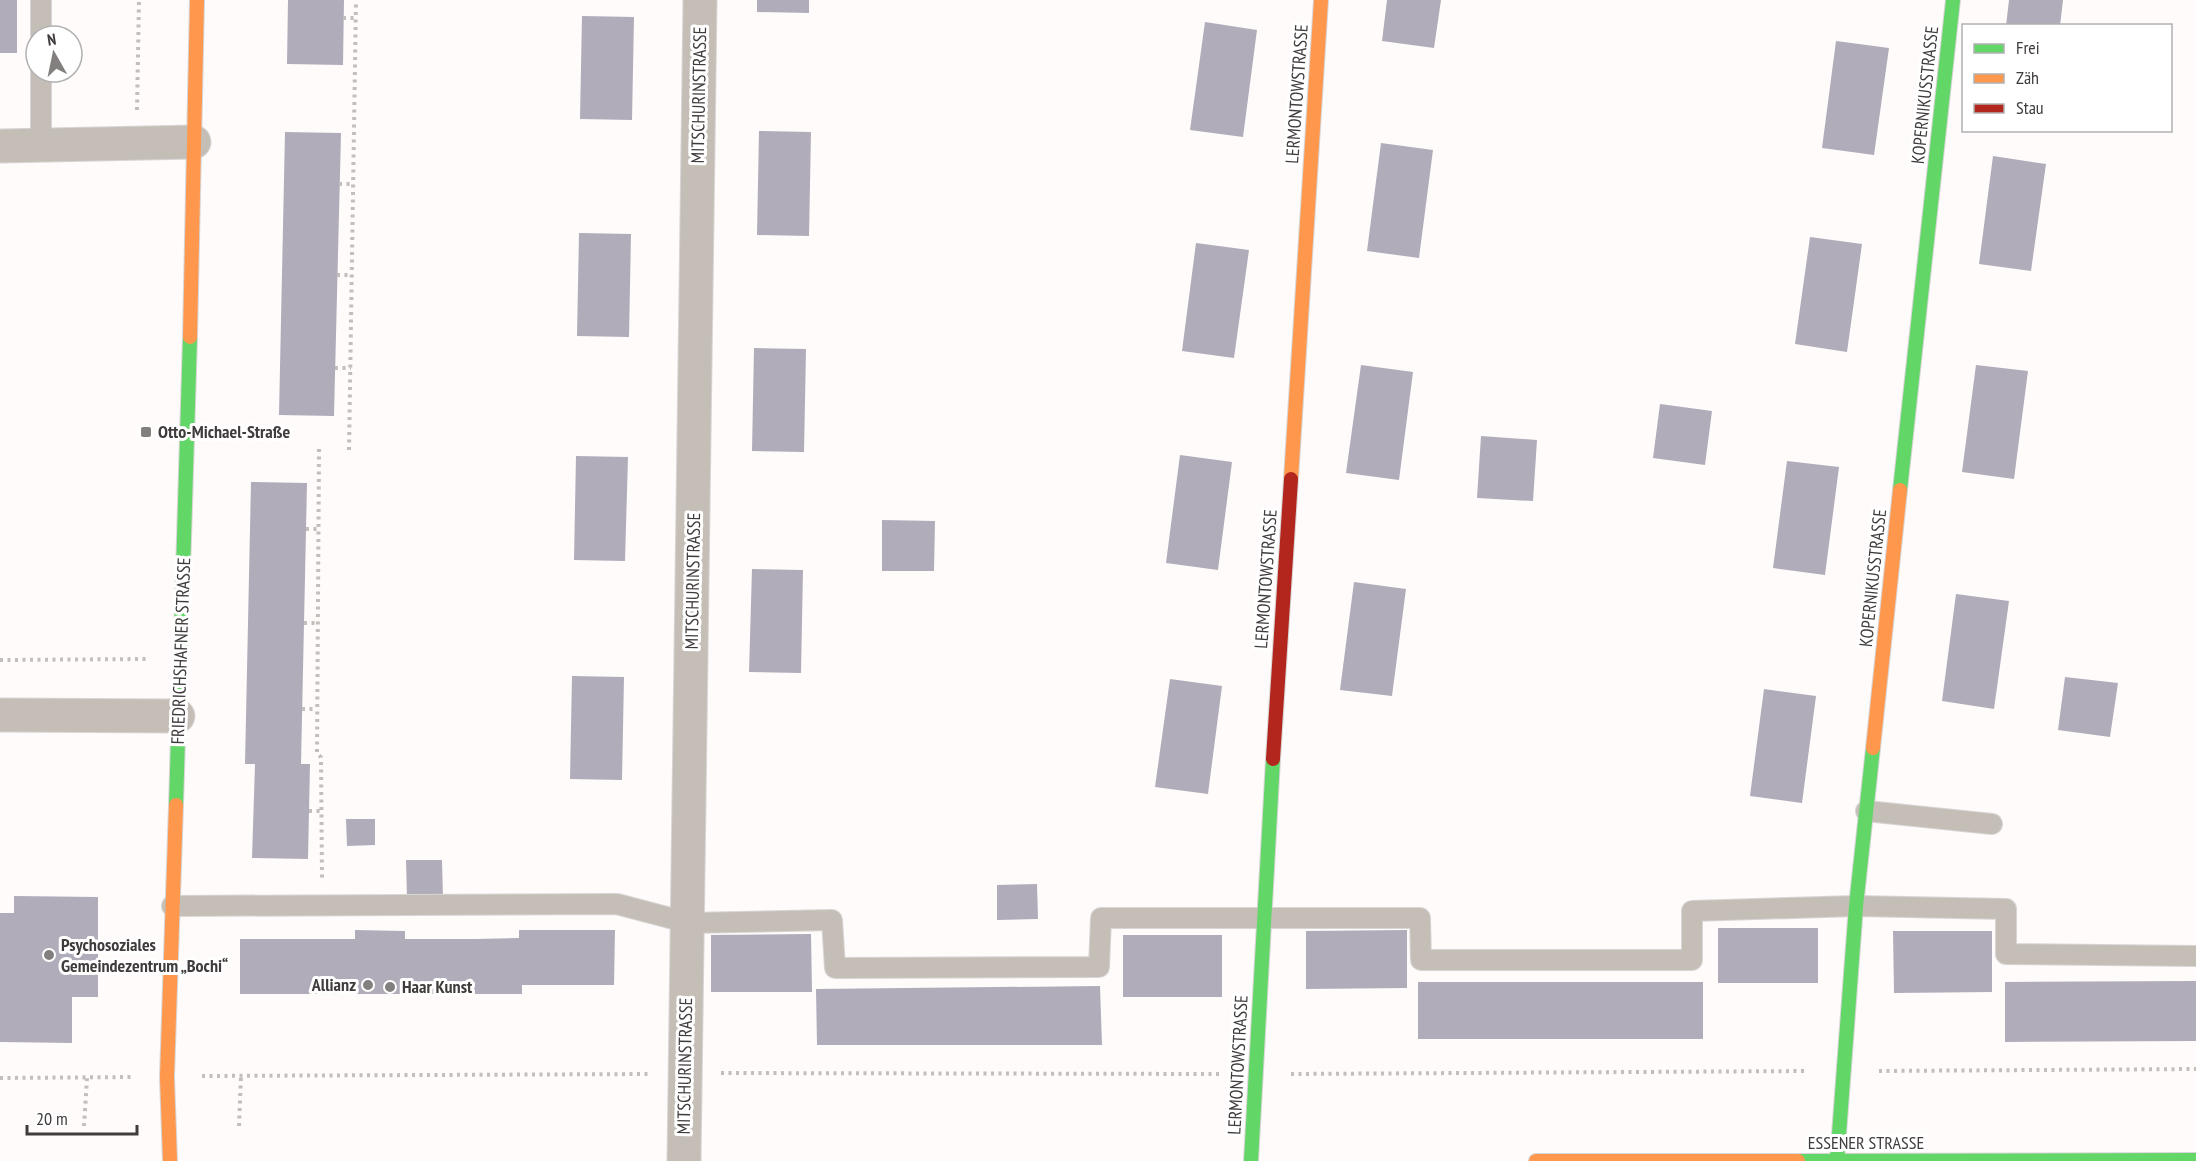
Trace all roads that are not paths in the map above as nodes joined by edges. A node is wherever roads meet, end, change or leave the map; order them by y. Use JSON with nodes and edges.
{"nodes":[{"id":1,"x":41,"y":0,"type":"edge"},
{"id":2,"x":196,"y":0,"type":"edge"},
{"id":3,"x":700,"y":0,"type":"edge"},
{"id":4,"x":1321,"y":0,"type":"edge"},
{"id":5,"x":1953,"y":0,"type":"edge"},
{"id":6,"x":41,"y":24,"type":"edge"},
{"id":7,"x":41,"y":84,"type":"edge"},
{"id":8,"x":194,"y":142,"type":"junction"},
{"id":9,"x":0,"y":146,"type":"edge"},
{"id":10,"x":40,"y":146,"type":"junction"},
{"id":11,"x":0,"y":715,"type":"edge"},
{"id":12,"x":178,"y":716,"type":"junction"},
{"id":13,"x":1866,"y":811,"type":"junction"},
{"id":14,"x":1992,"y":824,"type":"dead end"},
{"id":15,"x":172,"y":906,"type":"junction"},
{"id":16,"x":1856,"y":906,"type":"junction"},
{"id":17,"x":1263,"y":918,"type":"junction"},
{"id":18,"x":689,"y":923,"type":"junction"},
{"id":19,"x":2196,"y":956,"type":"edge"},
{"id":20,"x":2196,"y":1160,"type":"edge"},
{"id":21,"x":170,"y":1161,"type":"edge"},
{"id":22,"x":684,"y":1161,"type":"edge"},
{"id":23,"x":1251,"y":1161,"type":"edge"},
{"id":24,"x":1536,"y":1161,"type":"edge"},
{"id":25,"x":1837,"y":1161,"type":"edge"},
{"id":26,"x":2023,"y":1161,"type":"edge"}],
"edges":[{"from":1,"to":6,"type":"lane"},
{"from":2,"to":8,"type":"street","name":"FRIEDRICHSHAFNER STRASSE"},
{"from":3,"to":18,"type":"street","name":"MITSCHURINSTRASSE"},
{"from":4,"to":17,"type":"street","name":"LERMONTOWSTRASSE"},
{"from":5,"to":13,"type":"street","name":"KOPERNIKUSSTRASSE"},
{"from":7,"to":10,"type":"lane"},
{"from":8,"to":10,"type":"street"},
{"from":8,"to":12,"type":"street","name":"FRIEDRICHSHAFNER STRASSE"},
{"from":9,"to":10,"type":"street"},
{"from":11,"to":12,"type":"street"},
{"from":12,"to":15,"type":"street","name":"FRIEDRICHSHAFNER STRASSE"},
{"from":13,"to":14,"type":"lane"},
{"from":13,"to":16,"type":"street","name":"KOPERNIKUSSTRASSE"},
{"from":15,"to":18,"type":"lane"},
{"from":15,"to":21,"type":"street","name":"FRIEDRICHSHAFNER STRASSE"},
{"from":16,"to":17,"type":"lane"},
{"from":16,"to":19,"type":"lane"},
{"from":16,"to":25,"type":"street","name":"KOPERNIKUSSTRASSE"},
{"from":17,"to":18,"type":"lane"},
{"from":17,"to":23,"type":"street","name":"LERMONTOWSTRASSE"},
{"from":18,"to":22,"type":"street","name":"MITSCHURINSTRASSE"},
{"from":20,"to":26,"type":"street","name":"ESSENER STRASSE"},
{"from":24,"to":25,"type":"street","name":"ESSENER STRASSE"},
{"from":25,"to":26,"type":"street","name":"ESSENER STRASSE"}]}
